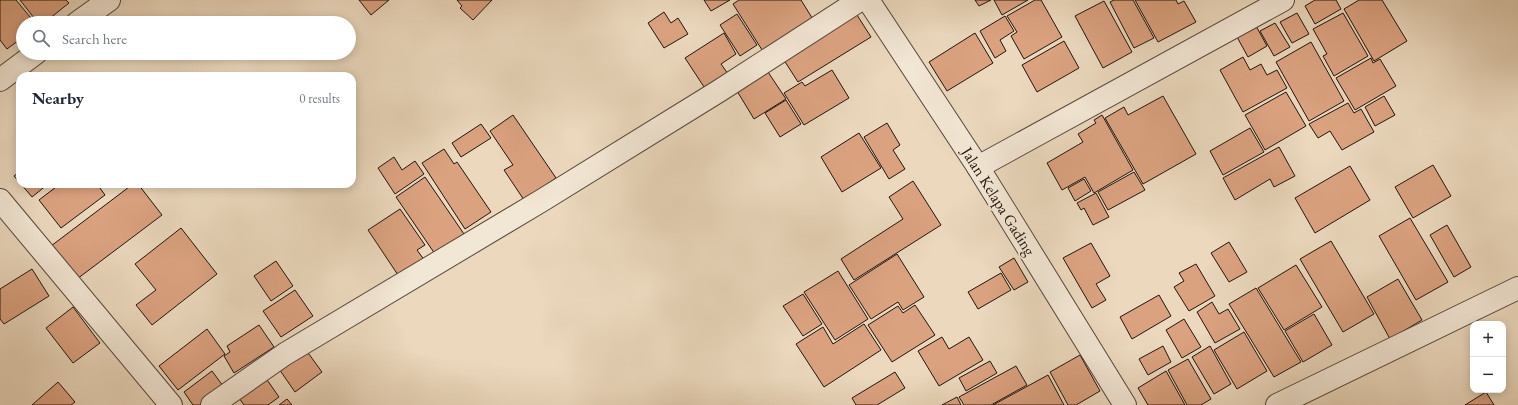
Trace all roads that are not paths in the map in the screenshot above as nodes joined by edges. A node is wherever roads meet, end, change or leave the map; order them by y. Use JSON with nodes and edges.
{"nodes":[{"id":1,"x":109,"y":0,"type":"edge"},
{"id":2,"x":860,"y":0,"type":"edge"},
{"id":3,"x":868,"y":0,"type":"edge"},
{"id":4,"x":1283,"y":0,"type":"edge"},
{"id":5,"x":87,"y":16,"type":"edge"},
{"id":6,"x":27,"y":60,"type":"edge"},
{"id":7,"x":0,"y":80,"type":"edge"},
{"id":8,"x":978,"y":167,"type":"junction"},
{"id":9,"x":0,"y":200,"type":"edge"},
{"id":10,"x":1518,"y":288,"type":"edge"},
{"id":11,"x":171,"y":405,"type":"edge"},
{"id":12,"x":212,"y":405,"type":"edge"},
{"id":13,"x":1125,"y":405,"type":"edge"},
{"id":14,"x":1277,"y":405,"type":"edge"}],
"edges":[{"from":1,"to":5,"type":"street"},
{"from":2,"to":12,"type":"street"},
{"from":3,"to":8,"type":"street","name":"Jalan Kelapa Gading"},
{"from":4,"to":8,"type":"street"},
{"from":6,"to":7,"type":"street"},
{"from":8,"to":13,"type":"street","name":"Jalan Kelapa Gading"},
{"from":9,"to":11,"type":"street"},
{"from":10,"to":14,"type":"street"}]}
